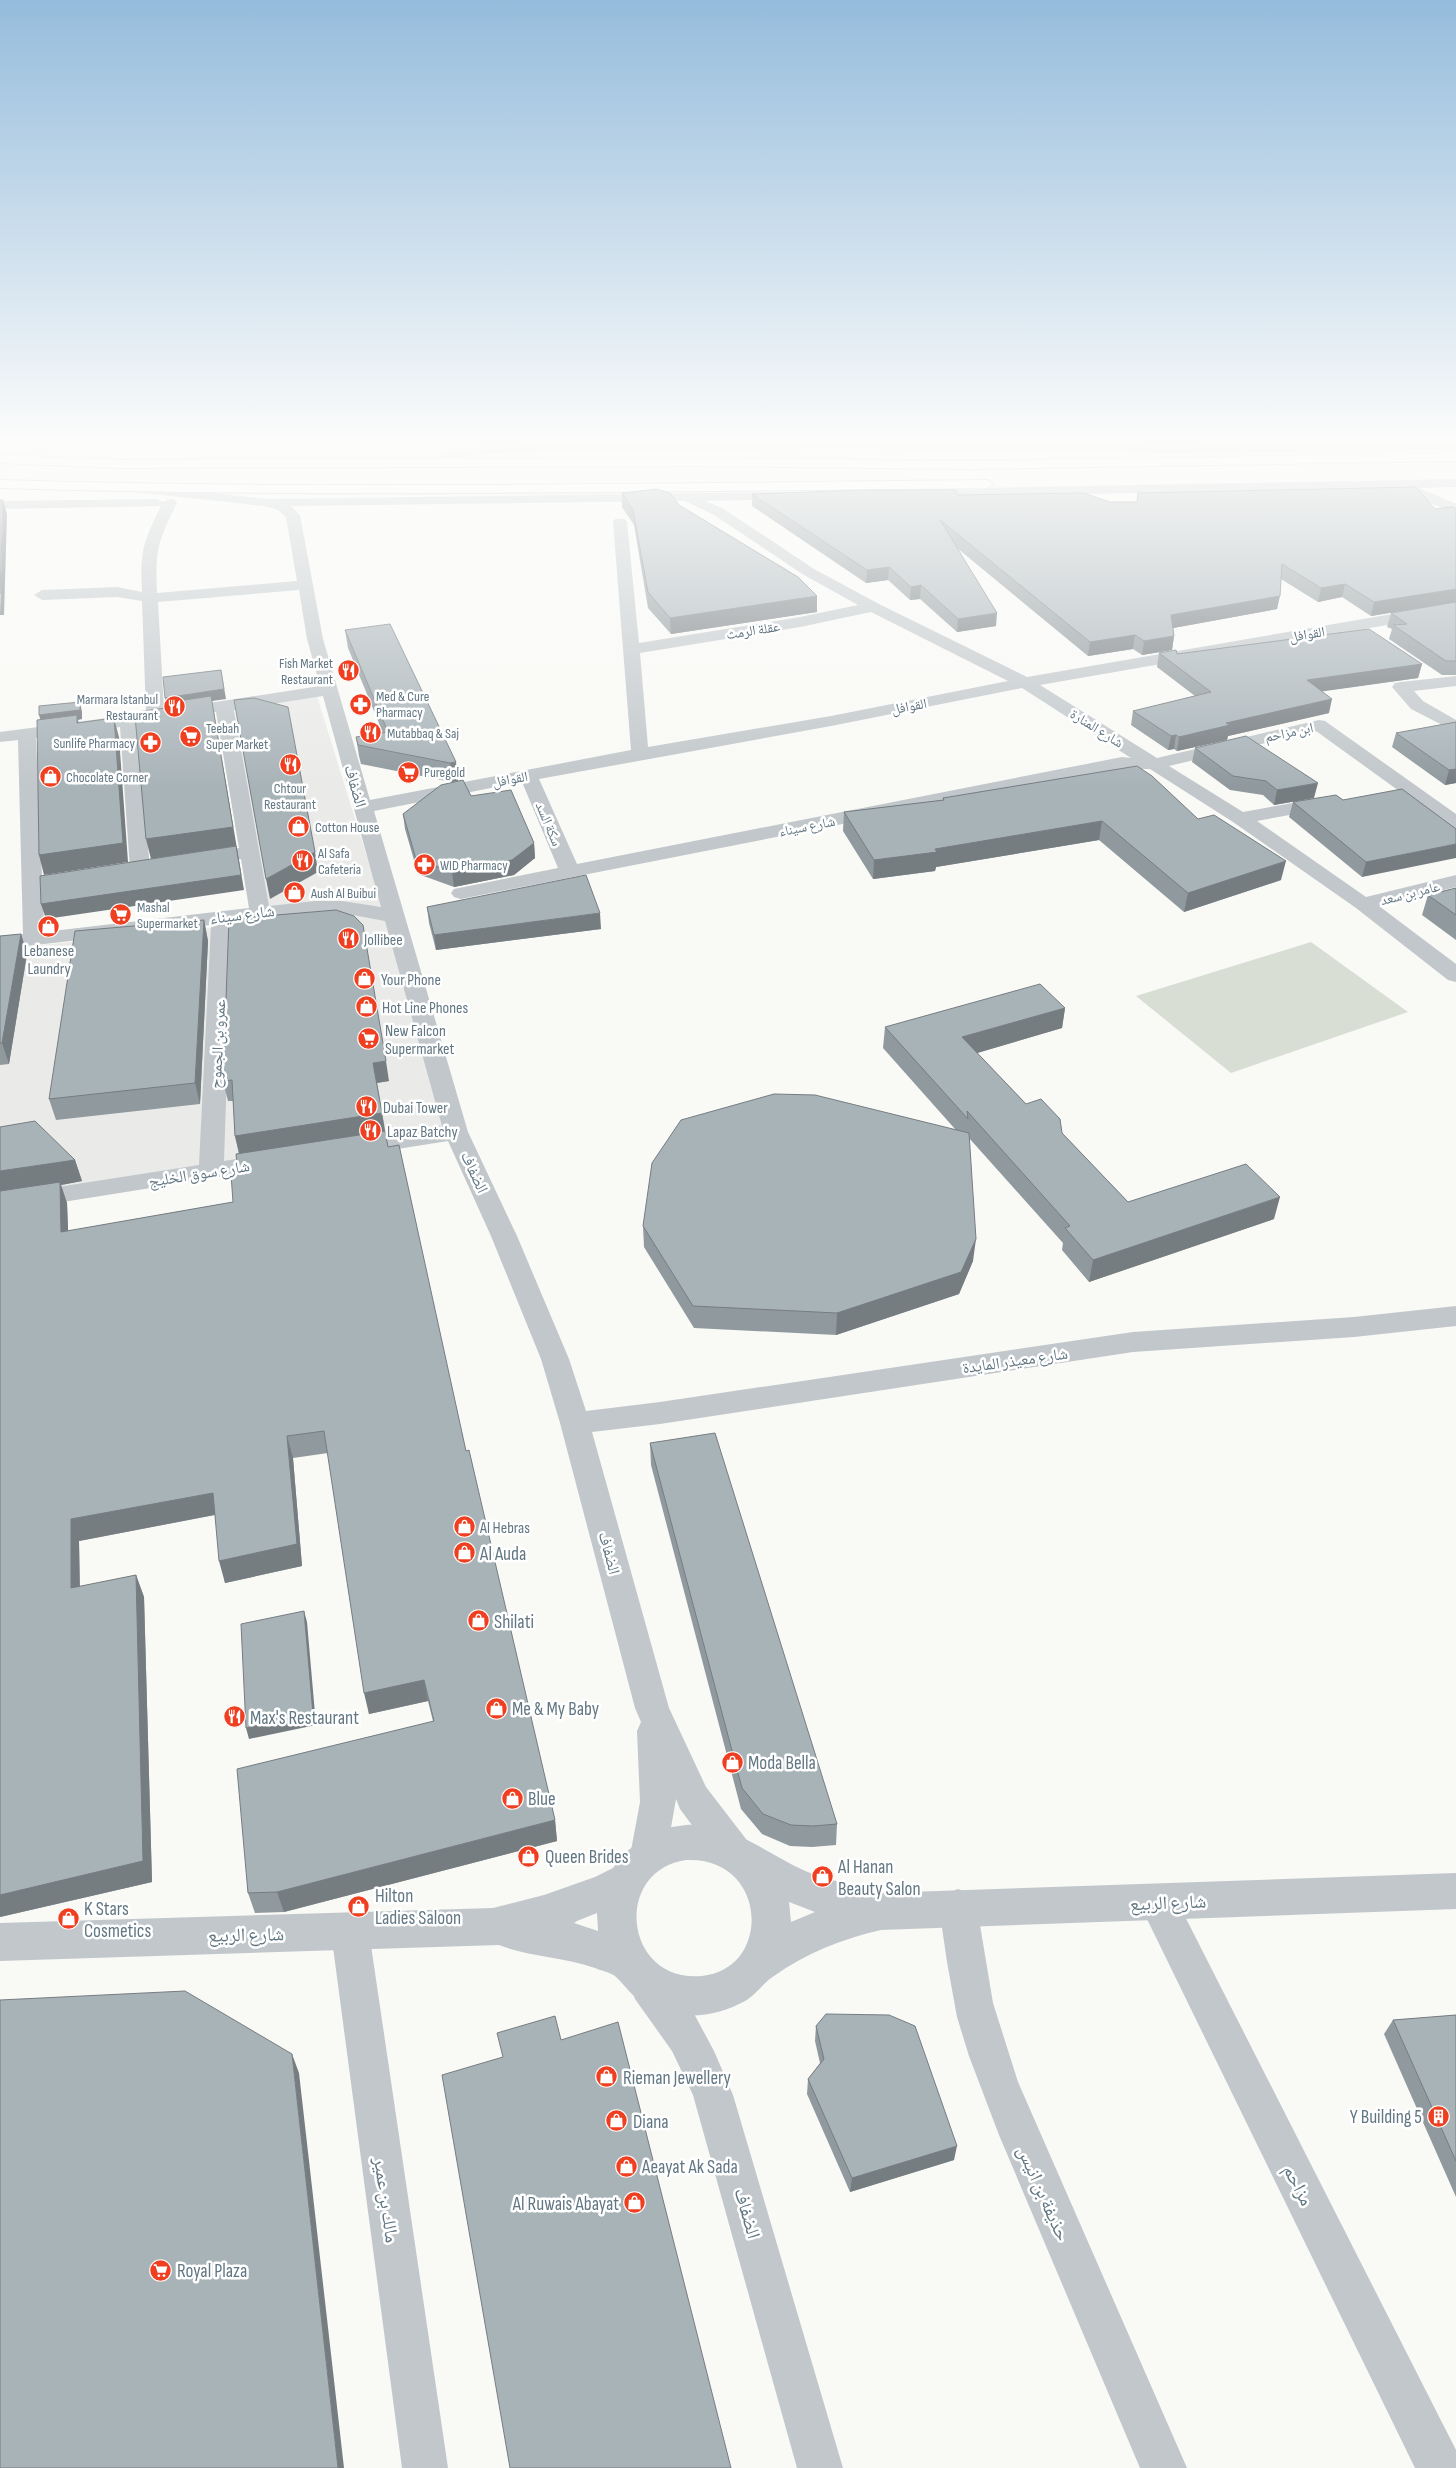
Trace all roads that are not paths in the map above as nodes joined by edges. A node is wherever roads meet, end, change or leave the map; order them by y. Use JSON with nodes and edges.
{"nodes":[{"id":1,"x":149,"y":557,"type":"edge"},
{"id":2,"x":300,"y":557,"type":"edge"},
{"id":3,"x":623,"y":557,"type":"edge"},
{"id":4,"x":787,"y":557,"type":"edge"},
{"id":5,"x":304,"y":585,"type":"junction"},
{"id":6,"x":42,"y":595,"type":"dead end"},
{"id":7,"x":150,"y":598,"type":"junction"},
{"id":8,"x":874,"y":607,"type":"junction"},
{"id":9,"x":1456,"y":608,"type":"edge"},
{"id":10,"x":1356,"y":626,"type":"junction"},
{"id":11,"x":1371,"y":636,"type":"edge"},
{"id":12,"x":631,"y":649,"type":"junction"},
{"id":13,"x":1417,"y":667,"type":"edge"},
{"id":14,"x":1448,"y":682,"type":"edge"},
{"id":15,"x":1025,"y":684,"type":"junction"},
{"id":16,"x":329,"y":690,"type":"junction"},
{"id":17,"x":224,"y":705,"type":"junction"},
{"id":18,"x":155,"y":716,"type":"junction"},
{"id":19,"x":128,"y":720,"type":"junction"},
{"id":20,"x":1456,"y":727,"type":"edge"},
{"id":21,"x":27,"y":734,"type":"junction"},
{"id":22,"x":0,"y":737,"type":"edge"},
{"id":23,"x":640,"y":754,"type":"junction"},
{"id":24,"x":1153,"y":764,"type":"junction"},
{"id":25,"x":528,"y":775,"type":"junction"},
{"id":26,"x":1408,"y":789,"type":"junction"},
{"id":27,"x":1379,"y":794,"type":"edge"},
{"id":28,"x":1340,"y":801,"type":"edge"},
{"id":29,"x":362,"y":807,"type":"junction"},
{"id":30,"x":1240,"y":818,"type":"junction"},
{"id":31,"x":1456,"y":823,"type":"edge"},
{"id":32,"x":249,"y":852,"type":"junction"},
{"id":33,"x":150,"y":867,"type":"joint"},
{"id":34,"x":570,"y":872,"type":"junction"},
{"id":35,"x":91,"y":876,"type":"edge"},
{"id":36,"x":1456,"y":881,"type":"edge"},
{"id":37,"x":32,"y":885,"type":"junction"},
{"id":38,"x":461,"y":893,"type":"edge"},
{"id":39,"x":1363,"y":904,"type":"junction"},
{"id":40,"x":260,"y":912,"type":"junction"},
{"id":41,"x":395,"y":916,"type":"junction"},
{"id":42,"x":222,"y":917,"type":"junction"},
{"id":43,"x":34,"y":939,"type":"junction"},
{"id":44,"x":0,"y":943,"type":"edge"},
{"id":45,"x":1456,"y":975,"type":"edge"},
{"id":46,"x":456,"y":1132,"type":"junction"},
{"id":47,"x":327,"y":1153,"type":"edge"},
{"id":48,"x":298,"y":1157,"type":"edge"},
{"id":49,"x":211,"y":1171,"type":"junction"},
{"id":50,"x":0,"y":1204,"type":"edge"},
{"id":51,"x":1456,"y":1316,"type":"edge"},
{"id":52,"x":575,"y":1423,"type":"junction"},
{"id":53,"x":652,"y":1708,"type":"junction"},
{"id":54,"x":738,"y":1855,"type":"junction"},
{"id":55,"x":637,"y":1869,"type":"junction"},
{"id":56,"x":1456,"y":1891,"type":"edge"},
{"id":57,"x":1158,"y":1902,"type":"junction"},
{"id":58,"x":958,"y":1907,"type":"junction"},
{"id":59,"x":881,"y":1910,"type":"junction"},
{"id":60,"x":493,"y":1927,"type":"junction"},
{"id":61,"x":350,"y":1932,"type":"junction"},
{"id":62,"x":0,"y":1942,"type":"edge"},
{"id":63,"x":758,"y":1963,"type":"junction"},
{"id":64,"x":633,"y":1968,"type":"junction"},
{"id":65,"x":425,"y":2468,"type":"edge"},
{"id":66,"x":820,"y":2468,"type":"edge"},
{"id":67,"x":1164,"y":2468,"type":"edge"},
{"id":68,"x":1440,"y":2468,"type":"edge"}],
"edges":[{"from":1,"to":7,"type":"street"},
{"from":2,"to":5,"type":"street","name":"الضفاف"},
{"from":3,"to":12,"type":"street"},
{"from":4,"to":8,"type":"street","name":"شارع المنارة"},
{"from":5,"to":7,"type":"street"},
{"from":5,"to":16,"type":"street","name":"الضفاف"},
{"from":6,"to":7,"type":"street"},
{"from":7,"to":18,"type":"street"},
{"from":8,"to":12,"type":"street","name":"عقلة الرمث"},
{"from":8,"to":15,"type":"street","name":"شارع المنارة"},
{"from":9,"to":10,"type":"street","name":"القوافل"},
{"from":10,"to":11,"type":"street"},
{"from":10,"to":15,"type":"street","name":"القوافل"},
{"from":12,"to":23,"type":"street"},
{"from":13,"to":14,"type":"street"},
{"from":14,"to":20,"type":"street"},
{"from":15,"to":23,"type":"street","name":"القوافل"},
{"from":15,"to":24,"type":"street","name":"شارع المنارة"},
{"from":16,"to":17,"type":"street"},
{"from":16,"to":29,"type":"street","name":"الضفاف"},
{"from":17,"to":18,"type":"street"},
{"from":17,"to":32,"type":"street"},
{"from":18,"to":19,"type":"street"},
{"from":19,"to":21,"type":"street"},
{"from":19,"to":33,"type":"street"},
{"from":21,"to":22,"type":"street"},
{"from":21,"to":37,"type":"street"},
{"from":23,"to":25,"type":"street","name":"القوافل"},
{"from":24,"to":26,"type":"street","name":"ابن مزاحم"},
{"from":24,"to":30,"type":"street","name":"شارع المنارة"},
{"from":24,"to":34,"type":"street","name":"شارع سيناء"},
{"from":25,"to":29,"type":"street","name":"القوافل"},
{"from":25,"to":34,"type":"street","name":"سكة السد"},
{"from":26,"to":27,"type":"street"},
{"from":26,"to":31,"type":"street","name":"ابن مزاحم"},
{"from":28,"to":30,"type":"street"},
{"from":29,"to":41,"type":"street","name":"الضفاف"},
{"from":30,"to":39,"type":"street","name":"شارع المنارة"},
{"from":32,"to":33,"type":"street"},
{"from":32,"to":40,"type":"street"},
{"from":34,"to":38,"type":"street","name":"شارع سيناء"},
{"from":35,"to":37,"type":"street"},
{"from":36,"to":39,"type":"street","name":"عامر بن سعد"},
{"from":37,"to":43,"type":"street"},
{"from":39,"to":45,"type":"street","name":"شارع المنارة"},
{"from":40,"to":41,"type":"street","name":"شارع سيناء"},
{"from":40,"to":42,"type":"street","name":"شارع سيناء"},
{"from":41,"to":46,"type":"street","name":"الضفاف"},
{"from":42,"to":43,"type":"street","name":"شارع سيناء"},
{"from":42,"to":49,"type":"street","name":"عمرو بن الجموح"},
{"from":43,"to":44,"type":"street","name":"شارع سيناء"},
{"from":46,"to":47,"type":"street"},
{"from":46,"to":52,"type":"street","name":"الضفاف"},
{"from":48,"to":49,"type":"street","name":"شارع سوق الخليج"},
{"from":49,"to":50,"type":"street","name":"شارع سوق الخليج"},
{"from":51,"to":52,"type":"street","name":"شارع معيذر المايدة"},
{"from":52,"to":53,"type":"street","name":"الضفاف"},
{"from":53,"to":54,"type":"street","name":"الضفاف"},
{"from":53,"to":55,"type":"street","name":"الضفاف"},
{"from":54,"to":55,"type":"street"},
{"from":54,"to":59,"type":"street","name":"شارع الربيع"},
{"from":54,"to":63,"type":"street"},
{"from":55,"to":60,"type":"street","name":"شارع الربيع"},
{"from":55,"to":64,"type":"street"},
{"from":56,"to":57,"type":"street","name":"شارع الربيع"},
{"from":57,"to":58,"type":"street","name":"شارع الربيع"},
{"from":57,"to":68,"type":"street","name":"مزاحم"},
{"from":58,"to":59,"type":"street","name":"شارع الربيع"},
{"from":58,"to":67,"type":"street","name":"حذيفة بن انيس"},
{"from":59,"to":63,"type":"street","name":"شارع الربيع"},
{"from":60,"to":61,"type":"street","name":"شارع الربيع"},
{"from":60,"to":64,"type":"street","name":"شارع الربيع"},
{"from":61,"to":62,"type":"street","name":"شارع الربيع"},
{"from":61,"to":65,"type":"street","name":"مالك بن عمير"},
{"from":63,"to":64,"type":"street"},
{"from":64,"to":66,"type":"street","name":"الضفاف"}]}
